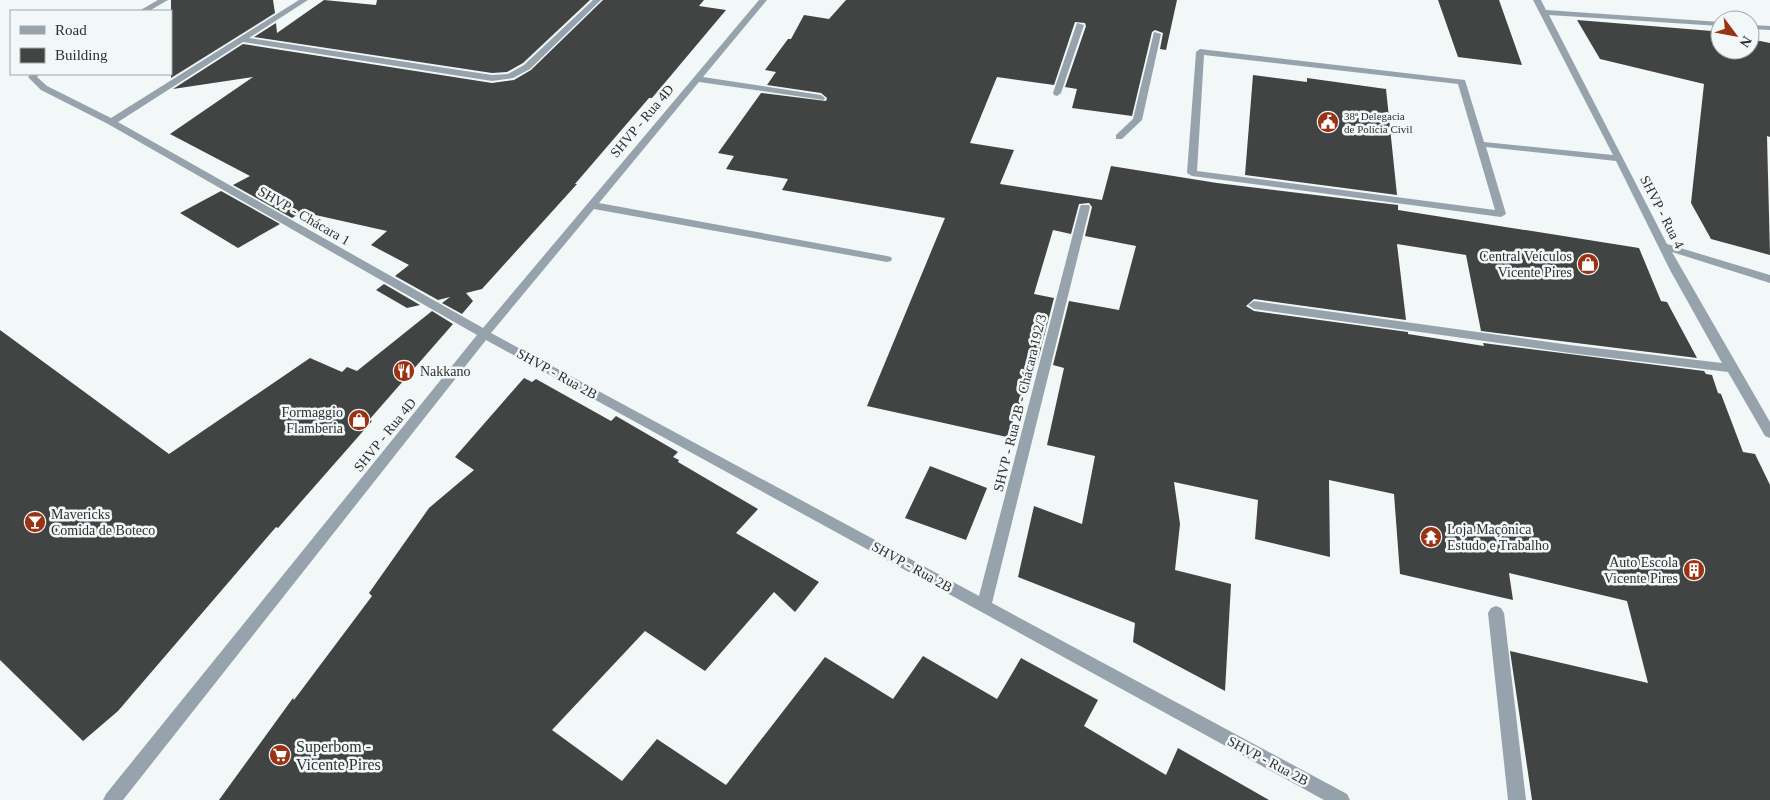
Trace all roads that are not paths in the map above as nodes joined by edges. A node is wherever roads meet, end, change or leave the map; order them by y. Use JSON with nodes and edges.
{"nodes":[{"id":1,"x":164,"y":0,"type":"edge"},
{"id":2,"x":304,"y":0,"type":"edge"},
{"id":3,"x":597,"y":0,"type":"edge"},
{"id":4,"x":763,"y":0,"type":"edge"},
{"id":5,"x":1537,"y":0,"type":"edge"},
{"id":6,"x":146,"y":10,"type":"edge"},
{"id":7,"x":1544,"y":12,"type":"junction"},
{"id":8,"x":1710,"y":23,"type":"edge"},
{"id":9,"x":1080,"y":25,"type":"dead end"},
{"id":10,"x":1157,"y":34,"type":"dead end"},
{"id":11,"x":243,"y":40,"type":"junction"},
{"id":12,"x":35,"y":75,"type":"edge"},
{"id":13,"x":698,"y":79,"type":"junction"},
{"id":14,"x":1057,"y":93,"type":"dead end"},
{"id":15,"x":821,"y":98,"type":"dead end"},
{"id":16,"x":111,"y":122,"type":"junction"},
{"id":17,"x":1119,"y":137,"type":"dead end"},
{"id":18,"x":1480,"y":144,"type":"junction"},
{"id":19,"x":1620,"y":159,"type":"junction"},
{"id":20,"x":591,"y":205,"type":"junction"},
{"id":21,"x":1085,"y":207,"type":"dead end"},
{"id":22,"x":1663,"y":246,"type":"junction"},
{"id":23,"x":887,"y":258,"type":"dead end"},
{"id":24,"x":1770,"y":279,"type":"edge"},
{"id":25,"x":1254,"y":306,"type":"dead end"},
{"id":26,"x":484,"y":334,"type":"junction"},
{"id":27,"x":1731,"y":368,"type":"junction"},
{"id":28,"x":1770,"y":432,"type":"edge"},
{"id":29,"x":984,"y":606,"type":"junction"},
{"id":30,"x":1496,"y":613,"type":"dead end"},
{"id":31,"x":112,"y":800,"type":"edge"},
{"id":32,"x":1341,"y":800,"type":"edge"},
{"id":33,"x":1517,"y":800,"type":"edge"}],
"edges":[{"from":1,"to":6,"type":"street"},
{"from":2,"to":11,"type":"street"},
{"from":3,"to":11,"type":"street"},
{"from":4,"to":13,"type":"street","name":"SHVP - Rua 4D"},
{"from":5,"to":7,"type":"street","name":"SHVP - Rua 4"},
{"from":7,"to":8,"type":"street"},
{"from":7,"to":19,"type":"street","name":"SHVP - Rua 4"},
{"from":9,"to":14,"type":"street"},
{"from":10,"to":17,"type":"street"},
{"from":11,"to":16,"type":"street"},
{"from":12,"to":16,"type":"street","name":"SHVP - Chácara 1"},
{"from":13,"to":15,"type":"street"},
{"from":13,"to":20,"type":"street","name":"SHVP - Rua 4D"},
{"from":16,"to":26,"type":"street","name":"SHVP - Chácara 1"},
{"from":18,"to":18,"type":"street"},
{"from":18,"to":19,"type":"street"},
{"from":19,"to":22,"type":"street","name":"SHVP - Rua 4"},
{"from":20,"to":23,"type":"street"},
{"from":20,"to":26,"type":"street","name":"SHVP - Rua 4D"},
{"from":21,"to":29,"type":"street","name":"SHVP - Rua 2B - Chácara 192/3"},
{"from":22,"to":24,"type":"street"},
{"from":22,"to":27,"type":"street","name":"SHVP - Rua 4"},
{"from":25,"to":27,"type":"street"},
{"from":26,"to":29,"type":"street","name":"SHVP - Rua 2B"},
{"from":26,"to":31,"type":"street","name":"SHVP - Rua 4D"},
{"from":27,"to":28,"type":"street","name":"SHVP - Rua 4"},
{"from":29,"to":32,"type":"street","name":"SHVP - Rua 2B"},
{"from":30,"to":33,"type":"street"}]}
